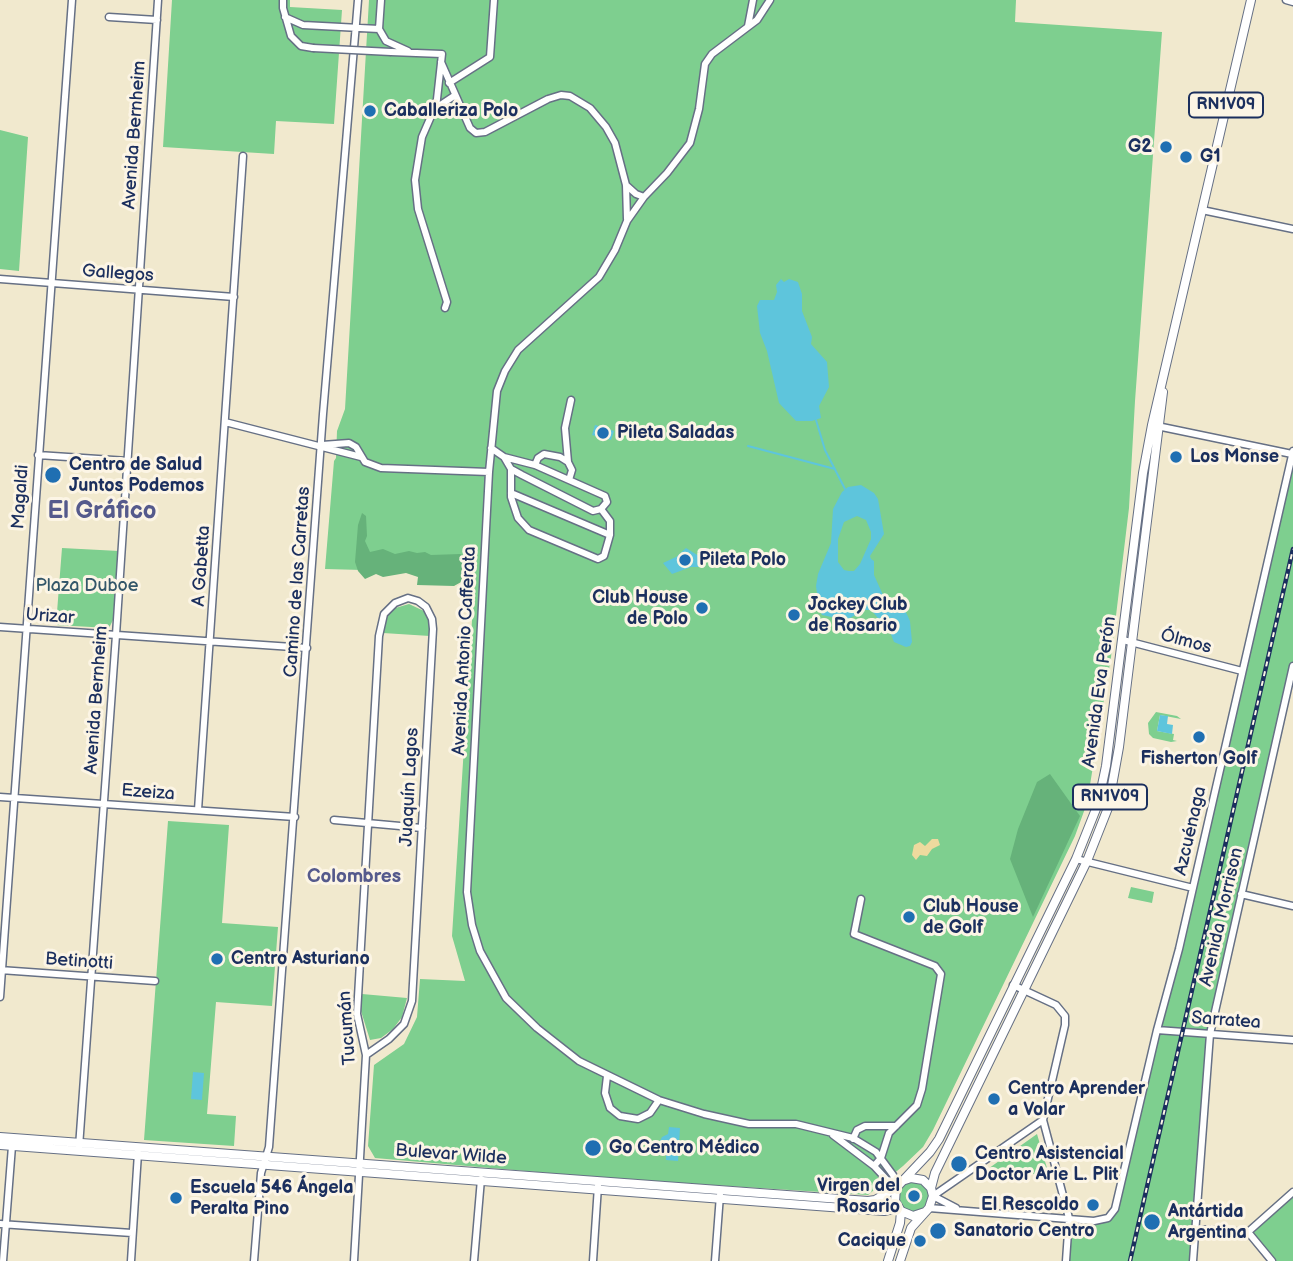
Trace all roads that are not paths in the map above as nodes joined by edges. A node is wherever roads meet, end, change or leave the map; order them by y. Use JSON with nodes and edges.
{"nodes":[{"id":1,"x":72,"y":0,"type":"edge"},
{"id":2,"x":158,"y":0,"type":"edge"},
{"id":3,"x":283,"y":0,"type":"edge"},
{"id":4,"x":358,"y":0,"type":"edge"},
{"id":5,"x":381,"y":0,"type":"edge"},
{"id":6,"x":494,"y":0,"type":"edge"},
{"id":7,"x":770,"y":0,"type":"edge"},
{"id":8,"x":1251,"y":0,"type":"edge"},
{"id":9,"x":1286,"y":0,"type":"edge"},
{"id":10,"x":752,"y":1,"type":"edge"},
{"id":11,"x":1293,"y":2,"type":"edge"},
{"id":12,"x":765,"y":10,"type":"junction"},
{"id":13,"x":109,"y":17,"type":"dead end"},
{"id":14,"x":285,"y":18,"type":"junction"},
{"id":15,"x":157,"y":20,"type":"junction"},
{"id":16,"x":748,"y":26,"type":"junction"},
{"id":17,"x":356,"y":27,"type":"junction"},
{"id":18,"x":379,"y":29,"type":"junction"},
{"id":19,"x":396,"y":50,"type":"junction"},
{"id":20,"x":441,"y":61,"type":"junction"},
{"id":21,"x":449,"y":83,"type":"junction"},
{"id":22,"x":454,"y":96,"type":"junction"},
{"id":23,"x":436,"y":108,"type":"junction"},
{"id":24,"x":243,"y":156,"type":"dead end"},
{"id":25,"x":626,"y":185,"type":"junction"},
{"id":26,"x":644,"y":197,"type":"junction"},
{"id":27,"x":1202,"y":210,"type":"junction"},
{"id":28,"x":627,"y":221,"type":"junction"},
{"id":29,"x":1293,"y":229,"type":"edge"},
{"id":30,"x":0,"y":279,"type":"edge"},
{"id":31,"x":50,"y":283,"type":"junction"},
{"id":32,"x":138,"y":289,"type":"junction"},
{"id":33,"x":234,"y":297,"type":"junction"},
{"id":34,"x":445,"y":308,"type":"dead end"},
{"id":35,"x":571,"y":400,"type":"dead end"},
{"id":36,"x":225,"y":422,"type":"junction"},
{"id":37,"x":1156,"y":425,"type":"junction"},
{"id":38,"x":322,"y":446,"type":"junction"},
{"id":39,"x":491,"y":449,"type":"junction"},
{"id":40,"x":1293,"y":453,"type":"edge"},
{"id":41,"x":38,"y":456,"type":"junction"},
{"id":42,"x":503,"y":457,"type":"junction"},
{"id":43,"x":128,"y":461,"type":"junction"},
{"id":44,"x":568,"y":462,"type":"junction"},
{"id":45,"x":535,"y":465,"type":"junction"},
{"id":46,"x":511,"y":469,"type":"junction"},
{"id":47,"x":489,"y":472,"type":"junction"},
{"id":48,"x":569,"y":480,"type":"junction"},
{"id":49,"x":511,"y":493,"type":"junction"},
{"id":50,"x":601,"y":509,"type":"junction"},
{"id":51,"x":610,"y":535,"type":"junction"},
{"id":52,"x":408,"y":598,"type":"joint"},
{"id":53,"x":0,"y":627,"type":"edge"},
{"id":54,"x":26,"y":629,"type":"junction"},
{"id":55,"x":116,"y":635,"type":"junction"},
{"id":56,"x":1123,"y":640,"type":"junction"},
{"id":57,"x":210,"y":641,"type":"junction"},
{"id":58,"x":1133,"y":642,"type":"junction"},
{"id":59,"x":307,"y":648,"type":"junction"},
{"id":60,"x":1293,"y":666,"type":"edge"},
{"id":61,"x":1242,"y":671,"type":"junction"},
{"id":62,"x":1292,"y":676,"type":"edge"},
{"id":63,"x":0,"y":797,"type":"edge"},
{"id":64,"x":14,"y":798,"type":"junction"},
{"id":65,"x":104,"y":804,"type":"junction"},
{"id":66,"x":198,"y":810,"type":"junction"},
{"id":67,"x":295,"y":817,"type":"junction"},
{"id":68,"x":334,"y":820,"type":"dead end"},
{"id":69,"x":367,"y":824,"type":"junction"},
{"id":70,"x":422,"y":828,"type":"junction"},
{"id":71,"x":1076,"y":859,"type":"junction"},
{"id":72,"x":1087,"y":861,"type":"junction"},
{"id":73,"x":1193,"y":888,"type":"junction"},
{"id":74,"x":1241,"y":894,"type":"junction"},
{"id":75,"x":860,"y":899,"type":"dead end"},
{"id":76,"x":1293,"y":906,"type":"edge"},
{"id":77,"x":1,"y":970,"type":"edge"},
{"id":78,"x":91,"y":977,"type":"junction"},
{"id":79,"x":155,"y":981,"type":"dead end"},
{"id":80,"x":1013,"y":985,"type":"junction"},
{"id":81,"x":1023,"y":990,"type":"junction"},
{"id":82,"x":0,"y":996,"type":"edge"},
{"id":83,"x":1157,"y":1030,"type":"junction"},
{"id":84,"x":1210,"y":1034,"type":"junction"},
{"id":85,"x":1293,"y":1040,"type":"edge"},
{"id":86,"x":366,"y":1055,"type":"junction"},
{"id":87,"x":607,"y":1076,"type":"junction"},
{"id":88,"x":659,"y":1100,"type":"junction"},
{"id":89,"x":1043,"y":1120,"type":"junction"},
{"id":90,"x":896,"y":1126,"type":"junction"},
{"id":91,"x":832,"y":1133,"type":"junction"},
{"id":92,"x":0,"y":1137,"type":"edge"},
{"id":93,"x":853,"y":1138,"type":"junction"},
{"id":94,"x":0,"y":1145,"type":"edge"},
{"id":95,"x":12,"y":1146,"type":"junction"},
{"id":96,"x":848,"y":1146,"type":"junction"},
{"id":97,"x":79,"y":1147,"type":"junction"},
{"id":98,"x":138,"y":1151,"type":"junction"},
{"id":99,"x":881,"y":1158,"type":"junction"},
{"id":100,"x":264,"y":1160,"type":"junction"},
{"id":101,"x":874,"y":1166,"type":"junction"},
{"id":102,"x":360,"y":1168,"type":"junction"},
{"id":103,"x":481,"y":1177,"type":"junction"},
{"id":104,"x":899,"y":1183,"type":"junction"},
{"id":105,"x":598,"y":1186,"type":"junction"},
{"id":106,"x":1293,"y":1192,"type":"edge"},
{"id":107,"x":932,"y":1194,"type":"junction"},
{"id":108,"x":720,"y":1195,"type":"junction"},
{"id":109,"x":958,"y":1209,"type":"junction"},
{"id":110,"x":899,"y":1210,"type":"junction"},
{"id":111,"x":927,"y":1210,"type":"junction"},
{"id":112,"x":1069,"y":1218,"type":"junction"},
{"id":113,"x":3,"y":1224,"type":"edge"},
{"id":114,"x":1195,"y":1229,"type":"junction"},
{"id":115,"x":132,"y":1233,"type":"junction"},
{"id":116,"x":1248,"y":1233,"type":"junction"},
{"id":117,"x":3,"y":1261,"type":"edge"},
{"id":118,"x":131,"y":1261,"type":"edge"},
{"id":119,"x":254,"y":1261,"type":"edge"},
{"id":120,"x":354,"y":1261,"type":"edge"},
{"id":121,"x":474,"y":1261,"type":"edge"},
{"id":122,"x":593,"y":1261,"type":"edge"},
{"id":123,"x":715,"y":1261,"type":"edge"},
{"id":124,"x":888,"y":1261,"type":"edge"},
{"id":125,"x":900,"y":1261,"type":"edge"},
{"id":126,"x":1066,"y":1261,"type":"edge"},
{"id":127,"x":1193,"y":1261,"type":"edge"},
{"id":128,"x":1272,"y":1261,"type":"edge"}],
"edges":[{"from":1,"to":31,"type":"street","name":"Magaldi"},
{"from":2,"to":15,"type":"street","name":"Avenida Bernheim"},
{"from":3,"to":14,"type":"street"},
{"from":4,"to":17,"type":"street","name":"Camino de las Carretas"},
{"from":5,"to":18,"type":"street"},
{"from":6,"to":21,"type":"street"},
{"from":7,"to":12,"type":"street","name":"Avenida Antonio Cafferata"},
{"from":8,"to":27,"type":"main road","name":"Avenida Eva Perón","number":"RN1V09"},
{"from":9,"to":11,"type":"street"},
{"from":10,"to":12,"type":"street"},
{"from":10,"to":16,"type":"street"},
{"from":12,"to":16,"type":"street","name":"Avenida Antonio Cafferata"},
{"from":13,"to":15,"type":"street"},
{"from":14,"to":17,"type":"street"},
{"from":14,"to":19,"type":"street","bridge":true},
{"from":15,"to":32,"type":"street","name":"Avenida Bernheim"},
{"from":16,"to":26,"type":"street","name":"Avenida Antonio Cafferata"},
{"from":17,"to":18,"type":"street"},
{"from":17,"to":38,"type":"street","name":"Camino de las Carretas"},
{"from":18,"to":19,"type":"street"},
{"from":19,"to":20,"type":"street"},
{"from":20,"to":21,"type":"street"},
{"from":20,"to":23,"type":"street"},
{"from":21,"to":22,"type":"street"},
{"from":22,"to":23,"type":"street"},
{"from":22,"to":25,"type":"street"},
{"from":23,"to":34,"type":"street"},
{"from":24,"to":33,"type":"street","name":"A Gabetta"},
{"from":25,"to":26,"type":"street"},
{"from":25,"to":28,"type":"street"},
{"from":26,"to":28,"type":"street","name":"Avenida Antonio Cafferata"},
{"from":27,"to":29,"type":"street"},
{"from":27,"to":37,"type":"main road","name":"Avenida Eva Perón","number":"RN1V09"},
{"from":28,"to":39,"type":"street","name":"Avenida Antonio Cafferata"},
{"from":30,"to":31,"type":"street","name":"Gallegos"},
{"from":31,"to":32,"type":"street","name":"Gallegos"},
{"from":31,"to":41,"type":"street","name":"Magaldi"},
{"from":32,"to":33,"type":"street","name":"Gallegos"},
{"from":32,"to":43,"type":"street","name":"Avenida Bernheim"},
{"from":33,"to":36,"type":"street","name":"A Gabetta"},
{"from":35,"to":44,"type":"street"},
{"from":36,"to":38,"type":"street"},
{"from":36,"to":57,"type":"street","name":"A Gabetta"},
{"from":37,"to":40,"type":"street"},
{"from":37,"to":56,"type":"main road","name":"Avenida Eva Perón","number":"RN1V09"},
{"from":37,"to":58,"type":"main road","name":"Avenida Eva Perón","number":"RN1V09"},
{"from":38,"to":47,"type":"street"},
{"from":38,"to":59,"type":"street","name":"Camino de las Carretas"},
{"from":39,"to":42,"type":"street"},
{"from":39,"to":47,"type":"street","name":"Avenida Antonio Cafferata"},
{"from":40,"to":61,"type":"street","name":"Azcuénaga"},
{"from":41,"to":43,"type":"street"},
{"from":41,"to":54,"type":"street","name":"Magaldi"},
{"from":42,"to":45,"type":"street"},
{"from":42,"to":46,"type":"street"},
{"from":43,"to":55,"type":"street","name":"Avenida Bernheim"},
{"from":44,"to":45,"type":"street"},
{"from":44,"to":48,"type":"street"},
{"from":45,"to":48,"type":"street"},
{"from":46,"to":49,"type":"street"},
{"from":46,"to":50,"type":"street"},
{"from":47,"to":87,"type":"street","name":"Avenida Antonio Cafferata"},
{"from":48,"to":50,"type":"street"},
{"from":49,"to":51,"type":"street"},
{"from":49,"to":51,"type":"street"},
{"from":50,"to":51,"type":"street"},
{"from":52,"to":69,"type":"street","name":"Tucumán"},
{"from":52,"to":70,"type":"street","name":"Juaquín Lagos"},
{"from":53,"to":54,"type":"street","name":"Urizar"},
{"from":54,"to":55,"type":"street","name":"Urizar"},
{"from":54,"to":64,"type":"street","name":"Magaldi"},
{"from":55,"to":57,"type":"street","name":"Urizar"},
{"from":55,"to":65,"type":"street","name":"Avenida Bernheim"},
{"from":56,"to":58,"type":"street","name":"Ólmos"},
{"from":56,"to":71,"type":"main road","name":"Avenida Eva Perón","number":"RN1V09"},
{"from":57,"to":59,"type":"street","name":"Urizar"},
{"from":57,"to":66,"type":"street","name":"A Gabetta"},
{"from":58,"to":61,"type":"street","name":"Ólmos"},
{"from":58,"to":72,"type":"main road","name":"Avenida Eva Perón","number":"RN1V09"},
{"from":59,"to":67,"type":"street","name":"Camino de las Carretas"},
{"from":60,"to":62,"type":"street","name":"Avenida Morrison"},
{"from":61,"to":73,"type":"street","name":"Azcuénaga"},
{"from":62,"to":74,"type":"street","name":"Avenida Morrison"},
{"from":63,"to":64,"type":"street","name":"Ezeiza"},
{"from":64,"to":65,"type":"street","name":"Ezeiza"},
{"from":64,"to":77,"type":"street","name":"Magaldi"},
{"from":65,"to":66,"type":"street","name":"Ezeiza"},
{"from":65,"to":78,"type":"street","name":"Avenida Bernheim"},
{"from":66,"to":67,"type":"street","name":"Ezeiza"},
{"from":67,"to":100,"type":"street","name":"Camino de las Carretas"},
{"from":68,"to":69,"type":"street"},
{"from":69,"to":70,"type":"street"},
{"from":69,"to":86,"type":"street","name":"Tucumán"},
{"from":70,"to":86,"type":"street","name":"Juaquín Lagos"},
{"from":71,"to":72,"type":"street"},
{"from":71,"to":80,"type":"main road","name":"Avenida Eva Perón","number":"RN1V09"},
{"from":72,"to":73,"type":"street"},
{"from":72,"to":81,"type":"main road","name":"Avenida Eva Perón","number":"RN1V09"},
{"from":73,"to":83,"type":"street","name":"Azcuénaga"},
{"from":74,"to":76,"type":"street"},
{"from":74,"to":84,"type":"street","name":"Avenida Morrison"},
{"from":75,"to":90,"type":"street"},
{"from":77,"to":78,"type":"street","name":"Betinotti"},
{"from":77,"to":82,"type":"street","name":"Magaldi"},
{"from":78,"to":79,"type":"street","name":"Betinotti"},
{"from":78,"to":97,"type":"street","name":"Avenida Bernheim"},
{"from":80,"to":81,"type":"street"},
{"from":80,"to":104,"type":"main road","name":"Avenida Eva Perón","number":"RN1V09"},
{"from":81,"to":89,"type":"street"},
{"from":81,"to":107,"type":"main road","name":"Avenida Eva Perón","number":"RN1V09"},
{"from":83,"to":84,"type":"street","name":"Sarratea"},
{"from":83,"to":112,"type":"street","name":"Azcuénaga"},
{"from":84,"to":85,"type":"street","name":"Sarratea"},
{"from":84,"to":114,"type":"street","name":"Avenida Morrison"},
{"from":86,"to":102,"type":"street","name":"Tucumán"},
{"from":87,"to":88,"type":"street","name":"Avenida Antonio Cafferata"},
{"from":87,"to":88,"type":"street"},
{"from":88,"to":91,"type":"street","name":"Avenida Antonio Cafferata"},
{"from":89,"to":107,"type":"street"},
{"from":89,"to":112,"type":"street"},
{"from":90,"to":93,"type":"street"},
{"from":90,"to":99,"type":"street"},
{"from":91,"to":93,"type":"street","name":"Avenida Antonio Cafferata"},
{"from":91,"to":96,"type":"street","name":"Avenida Antonio Cafferata"},
{"from":92,"to":97,"type":"main road","name":"Bulevar Wilde"},
{"from":93,"to":96,"type":"street"},
{"from":93,"to":99,"type":"street","name":"Avenida Antonio Cafferata"},
{"from":94,"to":95,"type":"main road","name":"Bulevar Wilde"},
{"from":95,"to":97,"type":"main road","name":"Bulevar Wilde"},
{"from":95,"to":113,"type":"street"},
{"from":96,"to":101,"type":"street","name":"Avenida Antonio Cafferata"},
{"from":97,"to":98,"type":"main road","name":"Bulevar Wilde"},
{"from":98,"to":100,"type":"main road","name":"Bulevar Wilde"},
{"from":98,"to":115,"type":"street"},
{"from":99,"to":101,"type":"street"},
{"from":99,"to":104,"type":"street","name":"Avenida Antonio Cafferata"},
{"from":100,"to":102,"type":"main road","name":"Bulevar Wilde"},
{"from":100,"to":119,"type":"street","name":"Camino de las Carretas"},
{"from":101,"to":104,"type":"street","name":"Avenida Antonio Cafferata"},
{"from":102,"to":103,"type":"main road","name":"Bulevar Wilde"},
{"from":102,"to":120,"type":"street","name":"Tucumán"},
{"from":103,"to":105,"type":"main road","name":"Bulevar Wilde"},
{"from":103,"to":121,"type":"street"},
{"from":104,"to":107,"type":"main road"},
{"from":104,"to":108,"type":"main road","name":"Bulevar Wilde"},
{"from":104,"to":110,"type":"main road"},
{"from":105,"to":108,"type":"main road","name":"Bulevar Wilde"},
{"from":105,"to":122,"type":"street"},
{"from":106,"to":116,"type":"street"},
{"from":107,"to":109,"type":"street"},
{"from":107,"to":111,"type":"main road","number":"RN1V09"},
{"from":108,"to":110,"type":"main road","name":"Bulevar Wilde"},
{"from":108,"to":123,"type":"street"},
{"from":109,"to":111,"type":"street"},
{"from":109,"to":112,"type":"street"},
{"from":110,"to":111,"type":"main road"},
{"from":110,"to":124,"type":"main road"},
{"from":111,"to":125,"type":"main road","number":"RN1V09"},
{"from":112,"to":126,"type":"street"},
{"from":113,"to":115,"type":"street"},
{"from":113,"to":117,"type":"street"},
{"from":114,"to":116,"type":"street"},
{"from":114,"to":127,"type":"street","name":"Avenida Morrison"},
{"from":115,"to":118,"type":"street"},
{"from":116,"to":128,"type":"street"}]}
